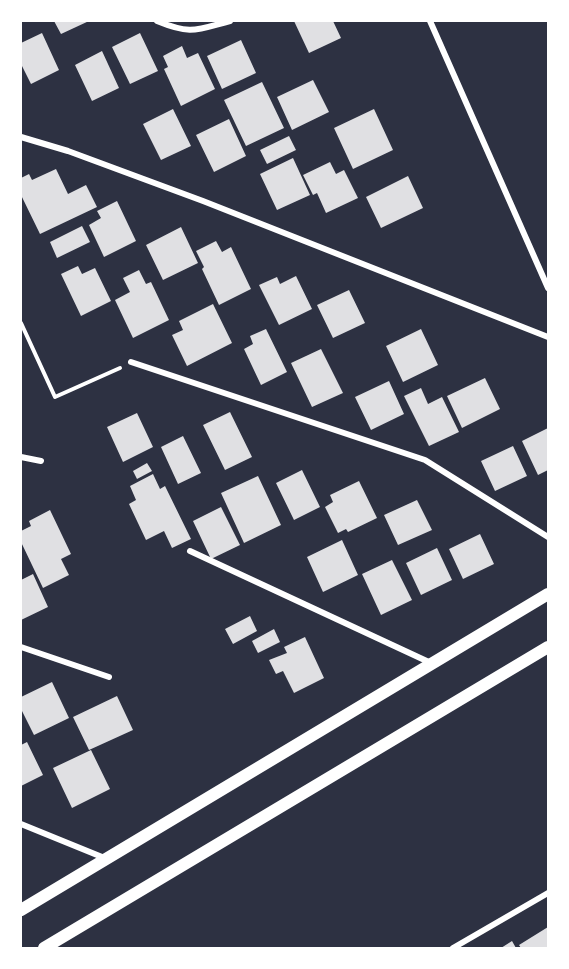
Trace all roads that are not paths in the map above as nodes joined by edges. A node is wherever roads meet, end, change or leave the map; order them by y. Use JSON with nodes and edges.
{"nodes":[{"id":1,"x":157,"y":21,"type":"edge"},
{"id":2,"x":230,"y":21,"type":"edge"},
{"id":3,"x":430,"y":21,"type":"edge"},
{"id":4,"x":21,"y":137,"type":"edge"},
{"id":5,"x":548,"y":288,"type":"edge"},
{"id":6,"x":548,"y":337,"type":"edge"},
{"id":7,"x":131,"y":362,"type":"road end"},
{"id":8,"x":21,"y":457,"type":"edge"},
{"id":9,"x":41,"y":461,"type":"dead end"},
{"id":10,"x":548,"y":537,"type":"edge"},
{"id":11,"x":190,"y":552,"type":"dead end"},
{"id":12,"x":548,"y":594,"type":"edge"},
{"id":13,"x":548,"y":646,"type":"edge"},
{"id":14,"x":21,"y":647,"type":"edge"},
{"id":15,"x":433,"y":664,"type":"junction"},
{"id":16,"x":109,"y":677,"type":"dead end"},
{"id":17,"x":21,"y":824,"type":"edge"},
{"id":18,"x":107,"y":859,"type":"junction"},
{"id":19,"x":548,"y":893,"type":"edge"},
{"id":20,"x":21,"y":910,"type":"edge"},
{"id":21,"x":44,"y":948,"type":"edge"},
{"id":22,"x":453,"y":948,"type":"edge"}],
"edges":[{"from":1,"to":2,"type":"street"},
{"from":3,"to":5,"type":"street"},
{"from":4,"to":6,"type":"street"},
{"from":7,"to":10,"type":"street"},
{"from":8,"to":9,"type":"street"},
{"from":11,"to":15,"type":"street"},
{"from":12,"to":15,"type":"main road"},
{"from":13,"to":21,"type":"main road"},
{"from":14,"to":16,"type":"street"},
{"from":15,"to":18,"type":"main road"},
{"from":17,"to":18,"type":"street"},
{"from":18,"to":20,"type":"main road"},
{"from":19,"to":22,"type":"street"}]}
